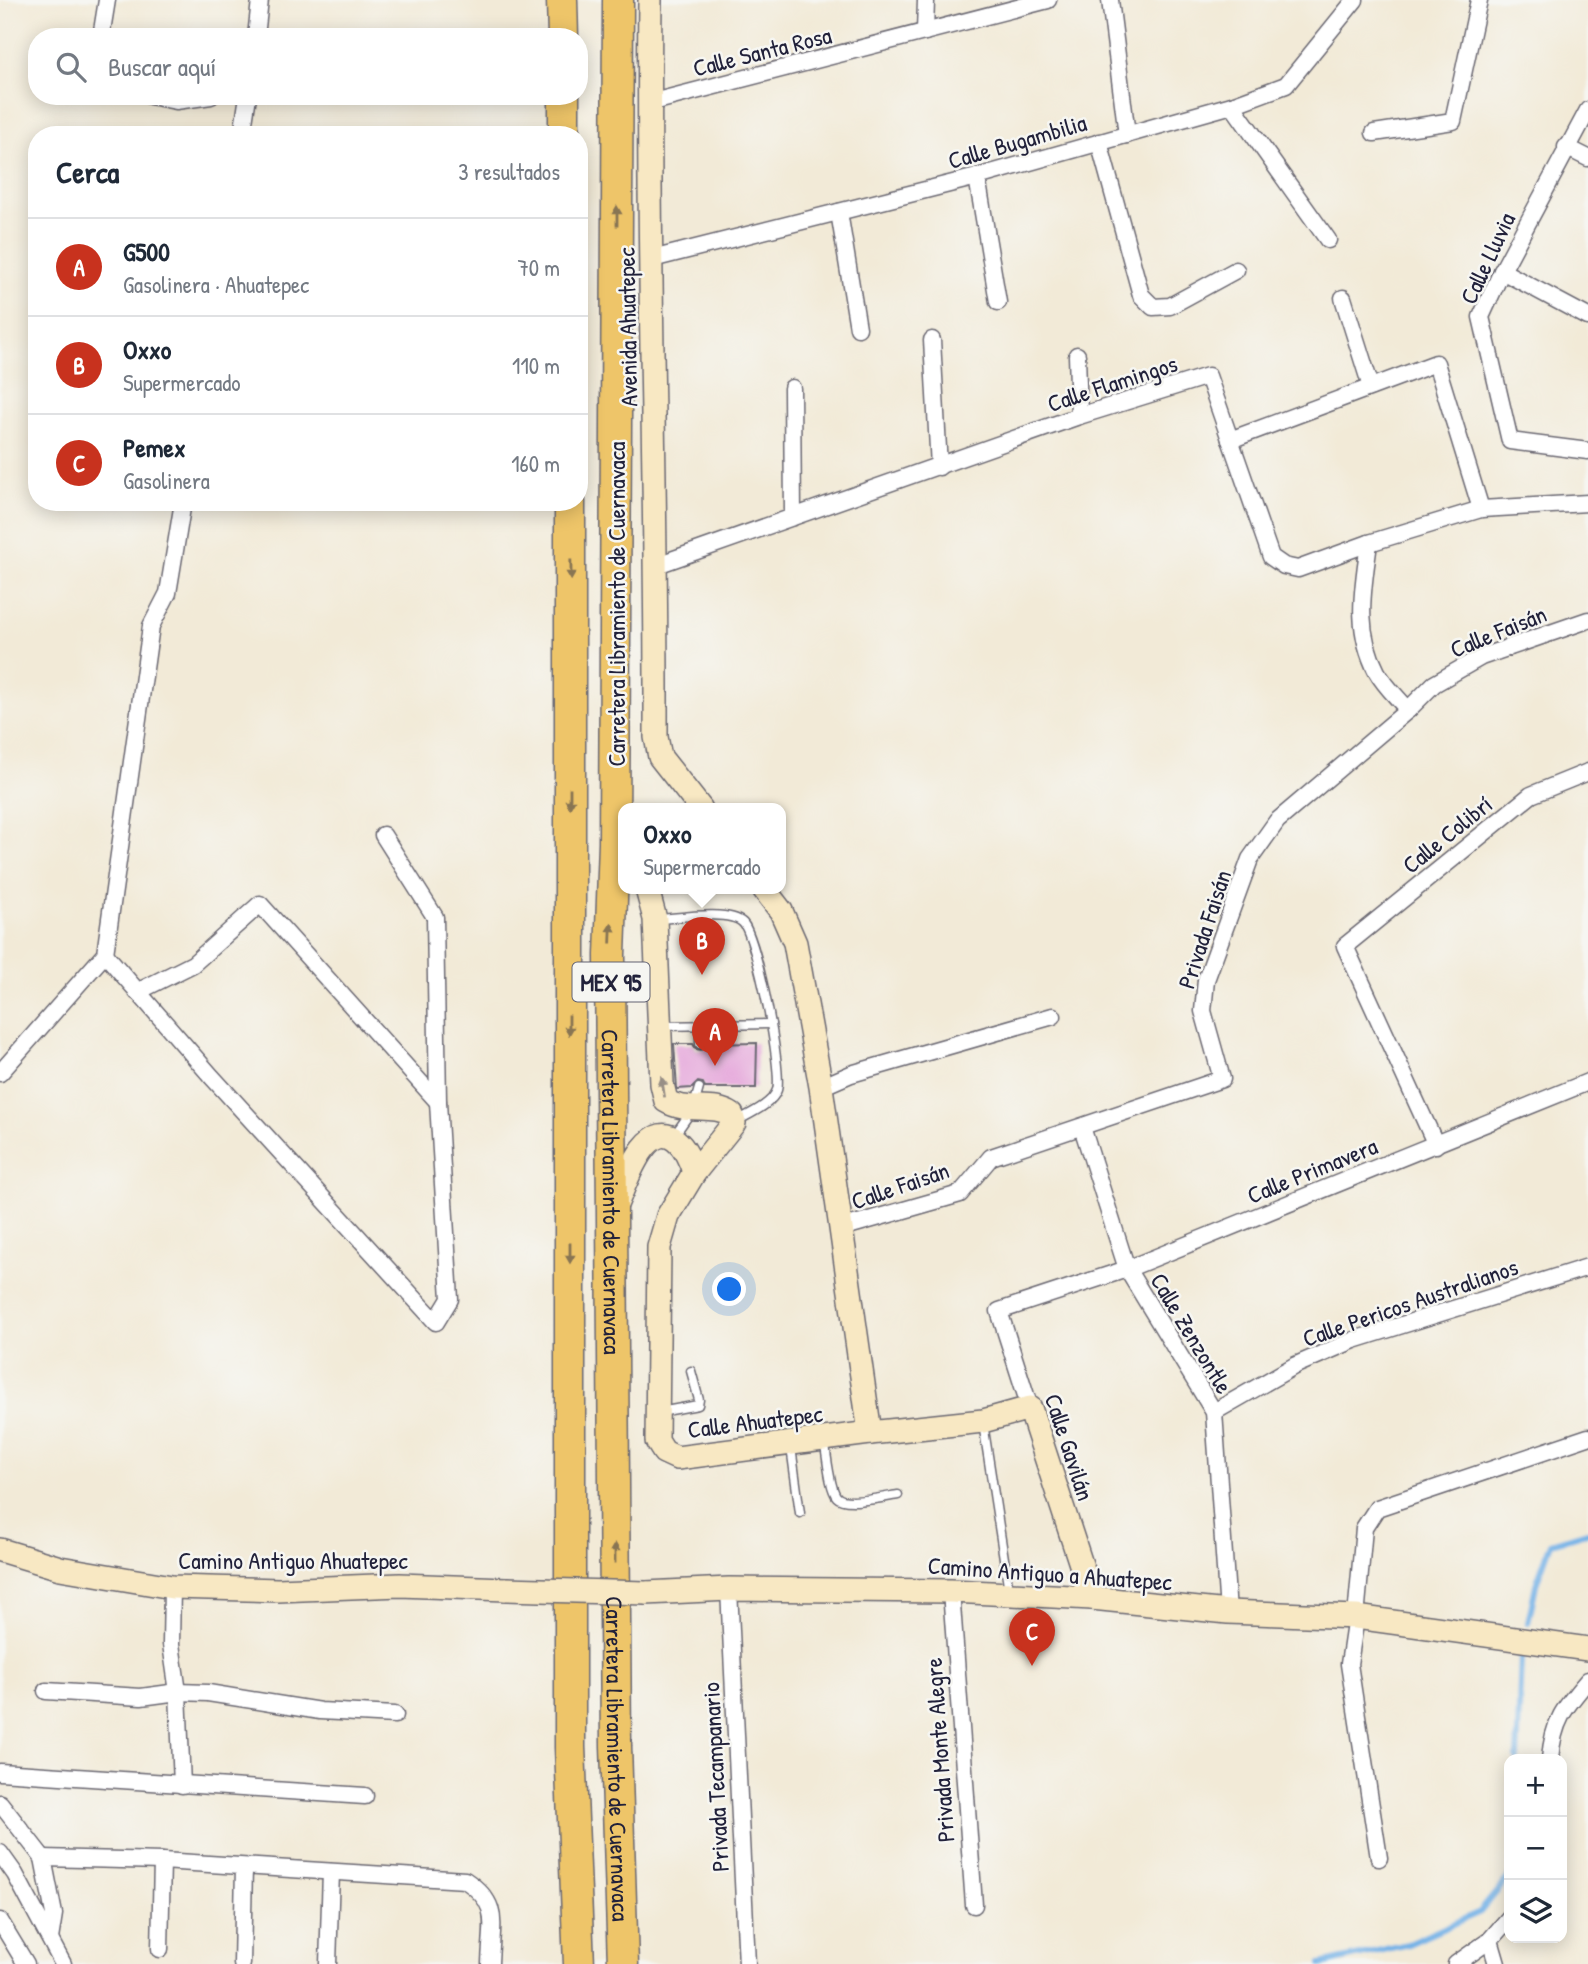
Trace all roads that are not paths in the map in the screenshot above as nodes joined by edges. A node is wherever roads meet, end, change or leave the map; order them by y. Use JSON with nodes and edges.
{"nodes":[{"id":1,"x":107,"y":0,"type":"edge"},
{"id":2,"x":260,"y":0,"type":"edge"},
{"id":3,"x":562,"y":0,"type":"edge"},
{"id":4,"x":618,"y":0,"type":"edge"},
{"id":5,"x":650,"y":0,"type":"edge"},
{"id":6,"x":926,"y":0,"type":"edge"},
{"id":7,"x":1048,"y":0,"type":"edge"},
{"id":8,"x":1110,"y":0,"type":"edge"},
{"id":9,"x":1355,"y":0,"type":"edge"},
{"id":10,"x":1479,"y":0,"type":"edge"},
{"id":11,"x":102,"y":28,"type":"edge"},
{"id":12,"x":257,"y":28,"type":"edge"},
{"id":13,"x":563,"y":28,"type":"edge"},
{"id":14,"x":925,"y":32,"type":"junction"},
{"id":15,"x":649,"y":103,"type":"junction"},
{"id":16,"x":247,"y":105,"type":"edge"},
{"id":17,"x":564,"y":105,"type":"edge"},
{"id":18,"x":1232,"y":105,"type":"junction"},
{"id":19,"x":1588,"y":110,"type":"edge"},
{"id":20,"x":243,"y":126,"type":"edge"},
{"id":21,"x":564,"y":126,"type":"edge"},
{"id":22,"x":1374,"y":134,"type":"dead end"},
{"id":23,"x":1127,"y":135,"type":"junction"},
{"id":24,"x":1099,"y":142,"type":"junction"},
{"id":25,"x":1566,"y":147,"type":"junction"},
{"id":26,"x":1588,"y":158,"type":"edge"},
{"id":27,"x":977,"y":177,"type":"junction"},
{"id":28,"x":839,"y":212,"type":"junction"},
{"id":29,"x":1328,"y":240,"type":"dead end"},
{"id":30,"x":652,"y":259,"type":"junction"},
{"id":31,"x":1236,"y":270,"type":"dead end"},
{"id":32,"x":1502,"y":271,"type":"junction"},
{"id":33,"x":1343,"y":298,"type":"dead end"},
{"id":34,"x":998,"y":302,"type":"dead end"},
{"id":35,"x":1588,"y":317,"type":"edge"},
{"id":36,"x":858,"y":328,"type":"dead end"},
{"id":37,"x":932,"y":340,"type":"dead end"},
{"id":38,"x":1077,"y":355,"type":"dead end"},
{"id":39,"x":1371,"y":387,"type":"junction"},
{"id":40,"x":792,"y":388,"type":"dead end"},
{"id":41,"x":1079,"y":416,"type":"junction"},
{"id":42,"x":1230,"y":440,"type":"junction"},
{"id":43,"x":1588,"y":451,"type":"edge"},
{"id":44,"x":939,"y":467,"type":"junction"},
{"id":45,"x":1588,"y":503,"type":"edge"},
{"id":46,"x":1481,"y":509,"type":"junction"},
{"id":47,"x":182,"y":511,"type":"edge"},
{"id":48,"x":570,"y":511,"type":"edge"},
{"id":49,"x":793,"y":517,"type":"junction"},
{"id":50,"x":1369,"y":543,"type":"junction"},
{"id":51,"x":657,"y":565,"type":"junction"},
{"id":52,"x":1588,"y":620,"type":"edge"},
{"id":53,"x":1408,"y":710,"type":"junction"},
{"id":54,"x":1588,"y":772,"type":"edge"},
{"id":55,"x":619,"y":803,"type":"edge"},
{"id":56,"x":696,"y":803,"type":"edge"},
{"id":57,"x":383,"y":835,"type":"dead end"},
{"id":58,"x":618,"y":861,"type":"edge"},
{"id":59,"x":648,"y":894,"type":"edge"},
{"id":60,"x":768,"y":894,"type":"edge"},
{"id":61,"x":655,"y":919,"type":"junction"},
{"id":62,"x":105,"y":954,"type":"junction"},
{"id":63,"x":138,"y":992,"type":"junction"},
{"id":64,"x":1053,"y":1016,"type":"dead end"},
{"id":65,"x":771,"y":1024,"type":"junction"},
{"id":66,"x":700,"y":1025,"type":"junction"},
{"id":67,"x":659,"y":1026,"type":"junction"},
{"id":68,"x":700,"y":1044,"type":"dead end"},
{"id":69,"x":0,"y":1073,"type":"edge"},
{"id":70,"x":1588,"y":1082,"type":"edge"},
{"id":71,"x":821,"y":1087,"type":"junction"},
{"id":72,"x":696,"y":1099,"type":"junction"},
{"id":73,"x":438,"y":1102,"type":"junction"},
{"id":74,"x":734,"y":1124,"type":"junction"},
{"id":75,"x":1082,"y":1126,"type":"junction"},
{"id":76,"x":673,"y":1137,"type":"junction"},
{"id":77,"x":1436,"y":1145,"type":"junction"},
{"id":78,"x":694,"y":1173,"type":"junction"},
{"id":79,"x":613,"y":1211,"type":"junction"},
{"id":80,"x":841,"y":1228,"type":"junction"},
{"id":81,"x":1588,"y":1267,"type":"edge"},
{"id":82,"x":1127,"y":1269,"type":"junction"},
{"id":83,"x":999,"y":1311,"type":"joint"},
{"id":84,"x":691,"y":1371,"type":"dead end"},
{"id":85,"x":1030,"y":1408,"type":"junction"},
{"id":86,"x":1214,"y":1412,"type":"junction"},
{"id":87,"x":657,"y":1413,"type":"junction"},
{"id":88,"x":983,"y":1421,"type":"junction"},
{"id":89,"x":870,"y":1433,"type":"junction"},
{"id":90,"x":1588,"y":1437,"type":"edge"},
{"id":91,"x":824,"y":1439,"type":"junction"},
{"id":92,"x":791,"y":1443,"type":"junction"},
{"id":93,"x":898,"y":1495,"type":"dead end"},
{"id":94,"x":800,"y":1513,"type":"dead end"},
{"id":95,"x":0,"y":1550,"type":"edge"},
{"id":96,"x":172,"y":1587,"type":"junction"},
{"id":97,"x":506,"y":1589,"type":"joint"},
{"id":98,"x":729,"y":1589,"type":"junction"},
{"id":99,"x":951,"y":1591,"type":"junction"},
{"id":100,"x":1009,"y":1594,"type":"junction"},
{"id":101,"x":1093,"y":1598,"type":"junction"},
{"id":102,"x":1228,"y":1612,"type":"junction"},
{"id":103,"x":1356,"y":1617,"type":"junction"},
{"id":104,"x":1588,"y":1649,"type":"edge"},
{"id":105,"x":1588,"y":1681,"type":"edge"},
{"id":106,"x":46,"y":1691,"type":"dead end"},
{"id":107,"x":178,"y":1692,"type":"junction"},
{"id":108,"x":395,"y":1715,"type":"dead end"},
{"id":109,"x":1550,"y":1754,"type":"edge"},
{"id":110,"x":0,"y":1772,"type":"edge"},
{"id":111,"x":183,"y":1785,"type":"junction"},
{"id":112,"x":365,"y":1796,"type":"dead end"},
{"id":113,"x":0,"y":1803,"type":"edge"},
{"id":114,"x":0,"y":1853,"type":"edge"},
{"id":115,"x":43,"y":1858,"type":"junction"},
{"id":116,"x":1379,"y":1858,"type":"dead end"},
{"id":117,"x":162,"y":1861,"type":"junction"},
{"id":118,"x":244,"y":1867,"type":"junction"},
{"id":119,"x":331,"y":1872,"type":"junction"},
{"id":120,"x":974,"y":1906,"type":"dead end"},
{"id":121,"x":0,"y":1921,"type":"edge"},
{"id":122,"x":1504,"y":1924,"type":"edge"},
{"id":123,"x":50,"y":1939,"type":"junction"},
{"id":124,"x":1490,"y":1940,"type":"junction"},
{"id":125,"x":160,"y":1949,"type":"dead end"},
{"id":126,"x":26,"y":1964,"type":"edge"},
{"id":127,"x":63,"y":1964,"type":"edge"},
{"id":128,"x":242,"y":1964,"type":"edge"},
{"id":129,"x":328,"y":1964,"type":"edge"},
{"id":130,"x":490,"y":1964,"type":"edge"},
{"id":131,"x":579,"y":1964,"type":"edge"},
{"id":132,"x":623,"y":1964,"type":"edge"},
{"id":133,"x":747,"y":1964,"type":"edge"},
{"id":134,"x":1456,"y":1964,"type":"edge"},
{"id":135,"x":1497,"y":1964,"type":"edge"}],
"edges":[{"from":1,"to":11,"type":"street"},
{"from":2,"to":12,"type":"street"},
{"from":3,"to":13,"type":"highway"},
{"from":55,"to":4,"type":"highway","name":"Carretera Libramiento de Cuernavaca","number":"MEX 95","one_way":true},
{"from":5,"to":15,"type":"street","name":"Avenida Ahuatepec"},
{"from":6,"to":14,"type":"street"},
{"from":7,"to":14,"type":"street","name":"Calle Santa Rosa"},
{"from":8,"to":23,"type":"street"},
{"from":9,"to":18,"type":"street","name":"Calle Bugambilia"},
{"from":10,"to":22,"type":"street"},
{"from":14,"to":15,"type":"street","name":"Calle Santa Rosa"},
{"from":15,"to":30,"type":"street","name":"Avenida Ahuatepec"},
{"from":16,"to":20,"type":"street"},
{"from":17,"to":21,"type":"highway"},
{"from":18,"to":23,"type":"street","name":"Calle Bugambilia"},
{"from":18,"to":29,"type":"street"},
{"from":19,"to":25,"type":"street","name":"Calle Lluvia"},
{"from":23,"to":24,"type":"street","name":"Calle Bugambilia"},
{"from":24,"to":27,"type":"street","name":"Calle Bugambilia"},
{"from":24,"to":31,"type":"street"},
{"from":25,"to":26,"type":"street"},
{"from":25,"to":32,"type":"street","name":"Calle Lluvia"},
{"from":27,"to":28,"type":"street","name":"Calle Bugambilia"},
{"from":27,"to":34,"type":"street"},
{"from":28,"to":30,"type":"street","name":"Calle Bugambilia"},
{"from":28,"to":36,"type":"street"},
{"from":30,"to":51,"type":"street","name":"Avenida Ahuatepec"},
{"from":32,"to":35,"type":"street"},
{"from":32,"to":43,"type":"street","name":"Calle Lluvia"},
{"from":33,"to":39,"type":"street"},
{"from":37,"to":44,"type":"street"},
{"from":38,"to":41,"type":"street"},
{"from":39,"to":42,"type":"street"},
{"from":39,"to":46,"type":"street"},
{"from":40,"to":49,"type":"street"},
{"from":41,"to":42,"type":"street","name":"Calle Flamingos"},
{"from":41,"to":44,"type":"street","name":"Calle Flamingos"},
{"from":42,"to":50,"type":"street","name":"Calle Flamingos"},
{"from":44,"to":49,"type":"street","name":"Calle Flamingos"},
{"from":45,"to":46,"type":"street","name":"Calle Flamingos"},
{"from":46,"to":50,"type":"street","name":"Calle Flamingos"},
{"from":47,"to":62,"type":"street"},
{"from":48,"to":131,"type":"highway","name":"Carretera Libramiento de Cuernavaca","number":"MEX 95","one_way":true},
{"from":49,"to":51,"type":"street","name":"Calle Flamingos"},
{"from":50,"to":53,"type":"street"},
{"from":51,"to":56,"type":"street","name":"Avenida Ahuatepec"},
{"from":52,"to":53,"type":"street","name":"Calle Faisán"},
{"from":53,"to":75,"type":"street","name":"Privada Faisán"},
{"from":54,"to":77,"type":"street","name":"Calle Colibrí"},
{"from":57,"to":73,"type":"street"},
{"from":79,"to":58,"type":"highway","name":"Carretera Libramiento de Cuernavaca","number":"MEX 95","one_way":true},
{"from":59,"to":61,"type":"street"},
{"from":60,"to":71,"type":"street"},
{"from":61,"to":65,"type":"lane"},
{"from":61,"to":67,"type":"street"},
{"from":62,"to":63,"type":"street"},
{"from":62,"to":69,"type":"street"},
{"from":63,"to":73,"type":"street"},
{"from":63,"to":73,"type":"street"},
{"from":64,"to":71,"type":"street"},
{"from":65,"to":66,"type":"lane"},
{"from":65,"to":74,"type":"lane"},
{"from":66,"to":67,"type":"lane"},
{"from":66,"to":68,"type":"lane"},
{"from":72,"to":67,"type":"street","one_way":true},
{"from":70,"to":77,"type":"street","name":"Calle Primavera"},
{"from":71,"to":80,"type":"street"},
{"from":72,"to":74,"type":"street"},
{"from":72,"to":76,"type":"lane"},
{"from":74,"to":78,"type":"street","name":"Calle Ahuatepec"},
{"from":75,"to":80,"type":"street","name":"Calle Faisán"},
{"from":75,"to":82,"type":"street","name":"Calle Zenzontle"},
{"from":76,"to":78,"type":"street"},
{"from":76,"to":79,"type":"street"},
{"from":77,"to":82,"type":"street","name":"Calle Primavera"},
{"from":78,"to":87,"type":"street","name":"Calle Ahuatepec"},
{"from":132,"to":79,"type":"highway","name":"Carretera Libramiento de Cuernavaca","number":"MEX 95","one_way":true},
{"from":80,"to":89,"type":"street"},
{"from":81,"to":86,"type":"street","name":"Calle Pericos Australianos"},
{"from":82,"to":83,"type":"street","name":"Calle Primavera"},
{"from":82,"to":86,"type":"street","name":"Calle Zenzontle"},
{"from":83,"to":85,"type":"street","name":"Calle Gavilán"},
{"from":84,"to":87,"type":"lane"},
{"from":85,"to":88,"type":"street","name":"Calle Ahuatepec"},
{"from":85,"to":101,"type":"street","name":"Calle Gavilán"},
{"from":86,"to":102,"type":"street","name":"Calle Zenzontle"},
{"from":87,"to":92,"type":"street","name":"Calle Ahuatepec"},
{"from":88,"to":89,"type":"street","name":"Calle Ahuatepec"},
{"from":88,"to":100,"type":"lane"},
{"from":89,"to":91,"type":"street","name":"Calle Ahuatepec"},
{"from":90,"to":103,"type":"street"},
{"from":91,"to":92,"type":"street","name":"Calle Ahuatepec"},
{"from":91,"to":93,"type":"lane"},
{"from":92,"to":94,"type":"lane"},
{"from":95,"to":96,"type":"street","name":"Camino Antiguo Ahuatepec"},
{"from":96,"to":97,"type":"street","name":"Camino Antiguo Ahuatepec"},
{"from":96,"to":107,"type":"street"},
{"from":97,"to":98,"type":"street","name":"Camino Antiguo a Ahuatepec","bridge":true},
{"from":98,"to":99,"type":"street","name":"Camino Antiguo a Ahuatepec"},
{"from":98,"to":133,"type":"street","name":"Privada Tecampanario"},
{"from":99,"to":100,"type":"street","name":"Camino Antiguo a Ahuatepec"},
{"from":99,"to":120,"type":"street","name":"Privada Monte Alegre"},
{"from":100,"to":101,"type":"street","name":"Camino Antiguo a Ahuatepec"},
{"from":101,"to":102,"type":"street","name":"Camino Antiguo a Ahuatepec"},
{"from":102,"to":103,"type":"street","name":"Camino Antiguo a Ahuatepec"},
{"from":103,"to":104,"type":"street","name":"Camino Antiguo a Ahuatepec"},
{"from":103,"to":116,"type":"street"},
{"from":105,"to":109,"type":"street"},
{"from":106,"to":107,"type":"street"},
{"from":107,"to":108,"type":"street"},
{"from":107,"to":111,"type":"street"},
{"from":110,"to":111,"type":"street"},
{"from":111,"to":112,"type":"street"},
{"from":113,"to":115,"type":"street"},
{"from":114,"to":123,"type":"street"},
{"from":115,"to":117,"type":"street"},
{"from":115,"to":123,"type":"street"},
{"from":117,"to":118,"type":"street"},
{"from":117,"to":125,"type":"street"},
{"from":118,"to":119,"type":"street"},
{"from":118,"to":128,"type":"street"},
{"from":119,"to":129,"type":"street"},
{"from":119,"to":130,"type":"street"},
{"from":121,"to":126,"type":"street"},
{"from":122,"to":124,"type":"street"},
{"from":123,"to":127,"type":"street"},
{"from":124,"to":134,"type":"street"},
{"from":124,"to":135,"type":"street"}]}
